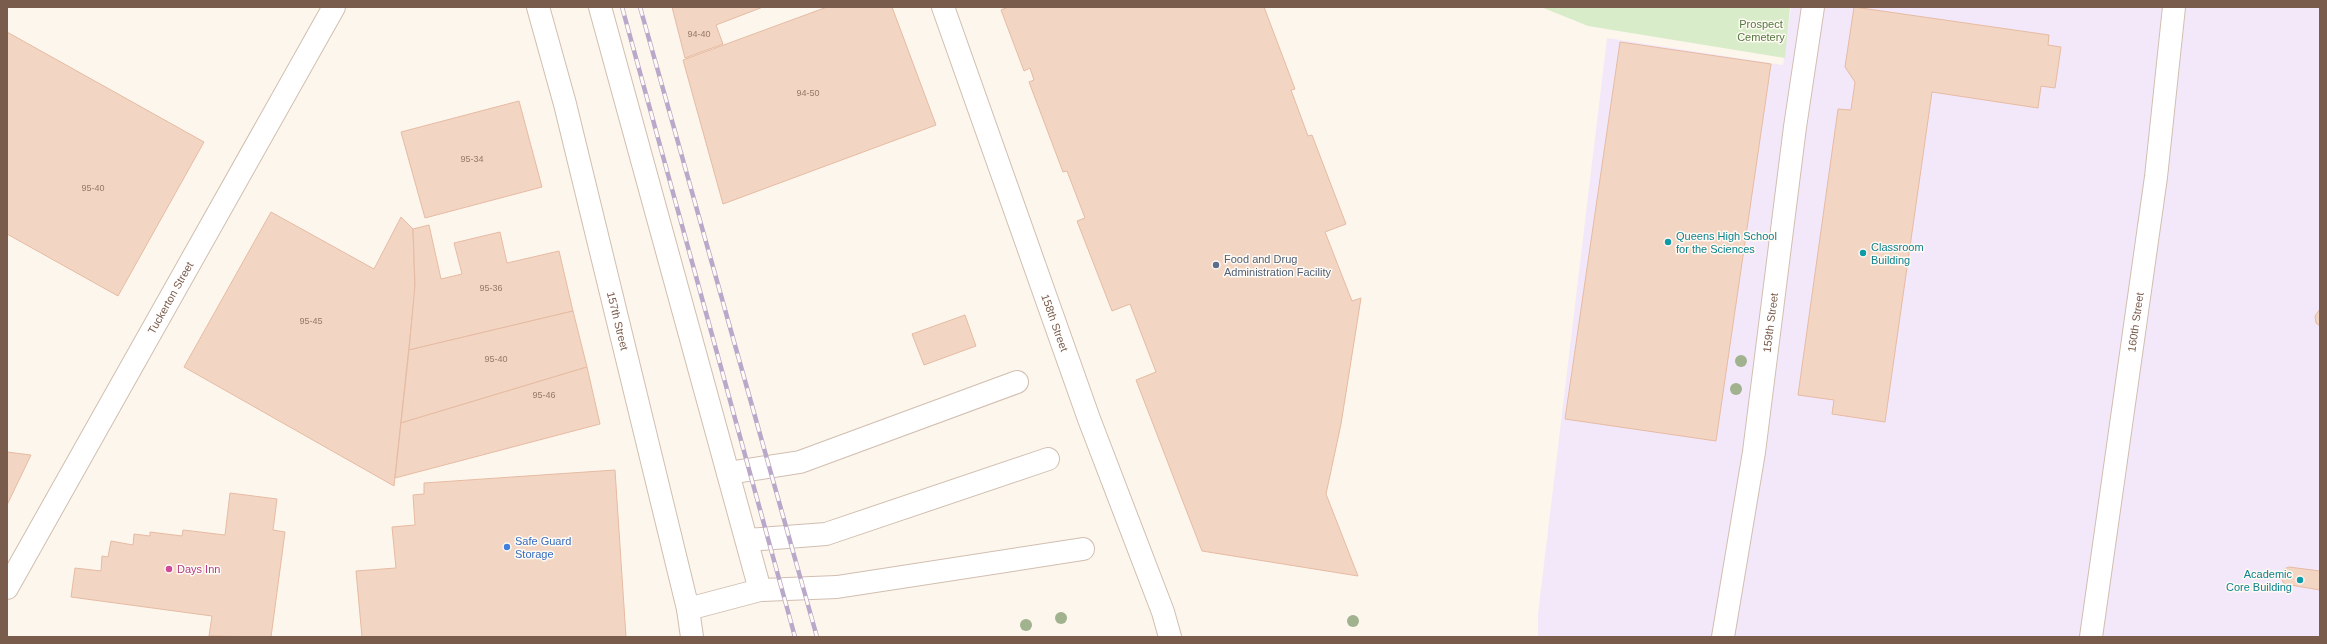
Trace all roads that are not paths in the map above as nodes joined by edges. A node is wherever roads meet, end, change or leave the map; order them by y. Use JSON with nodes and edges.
{"nodes":[{"id":1,"x":334,"y":7,"type":"edge"},
{"id":2,"x":538,"y":7,"type":"edge"},
{"id":3,"x":600,"y":7,"type":"edge"},
{"id":4,"x":943,"y":7,"type":"edge"},
{"id":5,"x":1813,"y":7,"type":"edge"},
{"id":6,"x":2174,"y":7,"type":"edge"},
{"id":7,"x":1017,"y":382,"type":"dead end"},
{"id":8,"x":1048,"y":460,"type":"dead end"},
{"id":9,"x":728,"y":473,"type":"junction"},
{"id":10,"x":747,"y":540,"type":"junction"},
{"id":11,"x":1083,"y":550,"type":"dead end"},
{"id":12,"x":7,"y":588,"type":"edge"},
{"id":13,"x":760,"y":590,"type":"junction"},
{"id":14,"x":688,"y":609,"type":"junction"},
{"id":15,"x":692,"y":637,"type":"edge"},
{"id":16,"x":1170,"y":637,"type":"edge"},
{"id":17,"x":1723,"y":637,"type":"edge"},
{"id":18,"x":2091,"y":637,"type":"edge"}],
"edges":[{"from":1,"to":12,"type":"street","name":"Tuckerton Street"},
{"from":2,"to":14,"type":"street","name":"157th Street"},
{"from":3,"to":9,"type":"street"},
{"from":4,"to":16,"type":"street","name":"158th Street"},
{"from":5,"to":17,"type":"street","name":"159th Street"},
{"from":6,"to":18,"type":"street","name":"160th Street"},
{"from":7,"to":9,"type":"street"},
{"from":8,"to":10,"type":"street"},
{"from":9,"to":10,"type":"street"},
{"from":10,"to":13,"type":"street"},
{"from":11,"to":13,"type":"street"},
{"from":13,"to":14,"type":"street"},
{"from":14,"to":15,"type":"street","name":"157th Street"}]}
